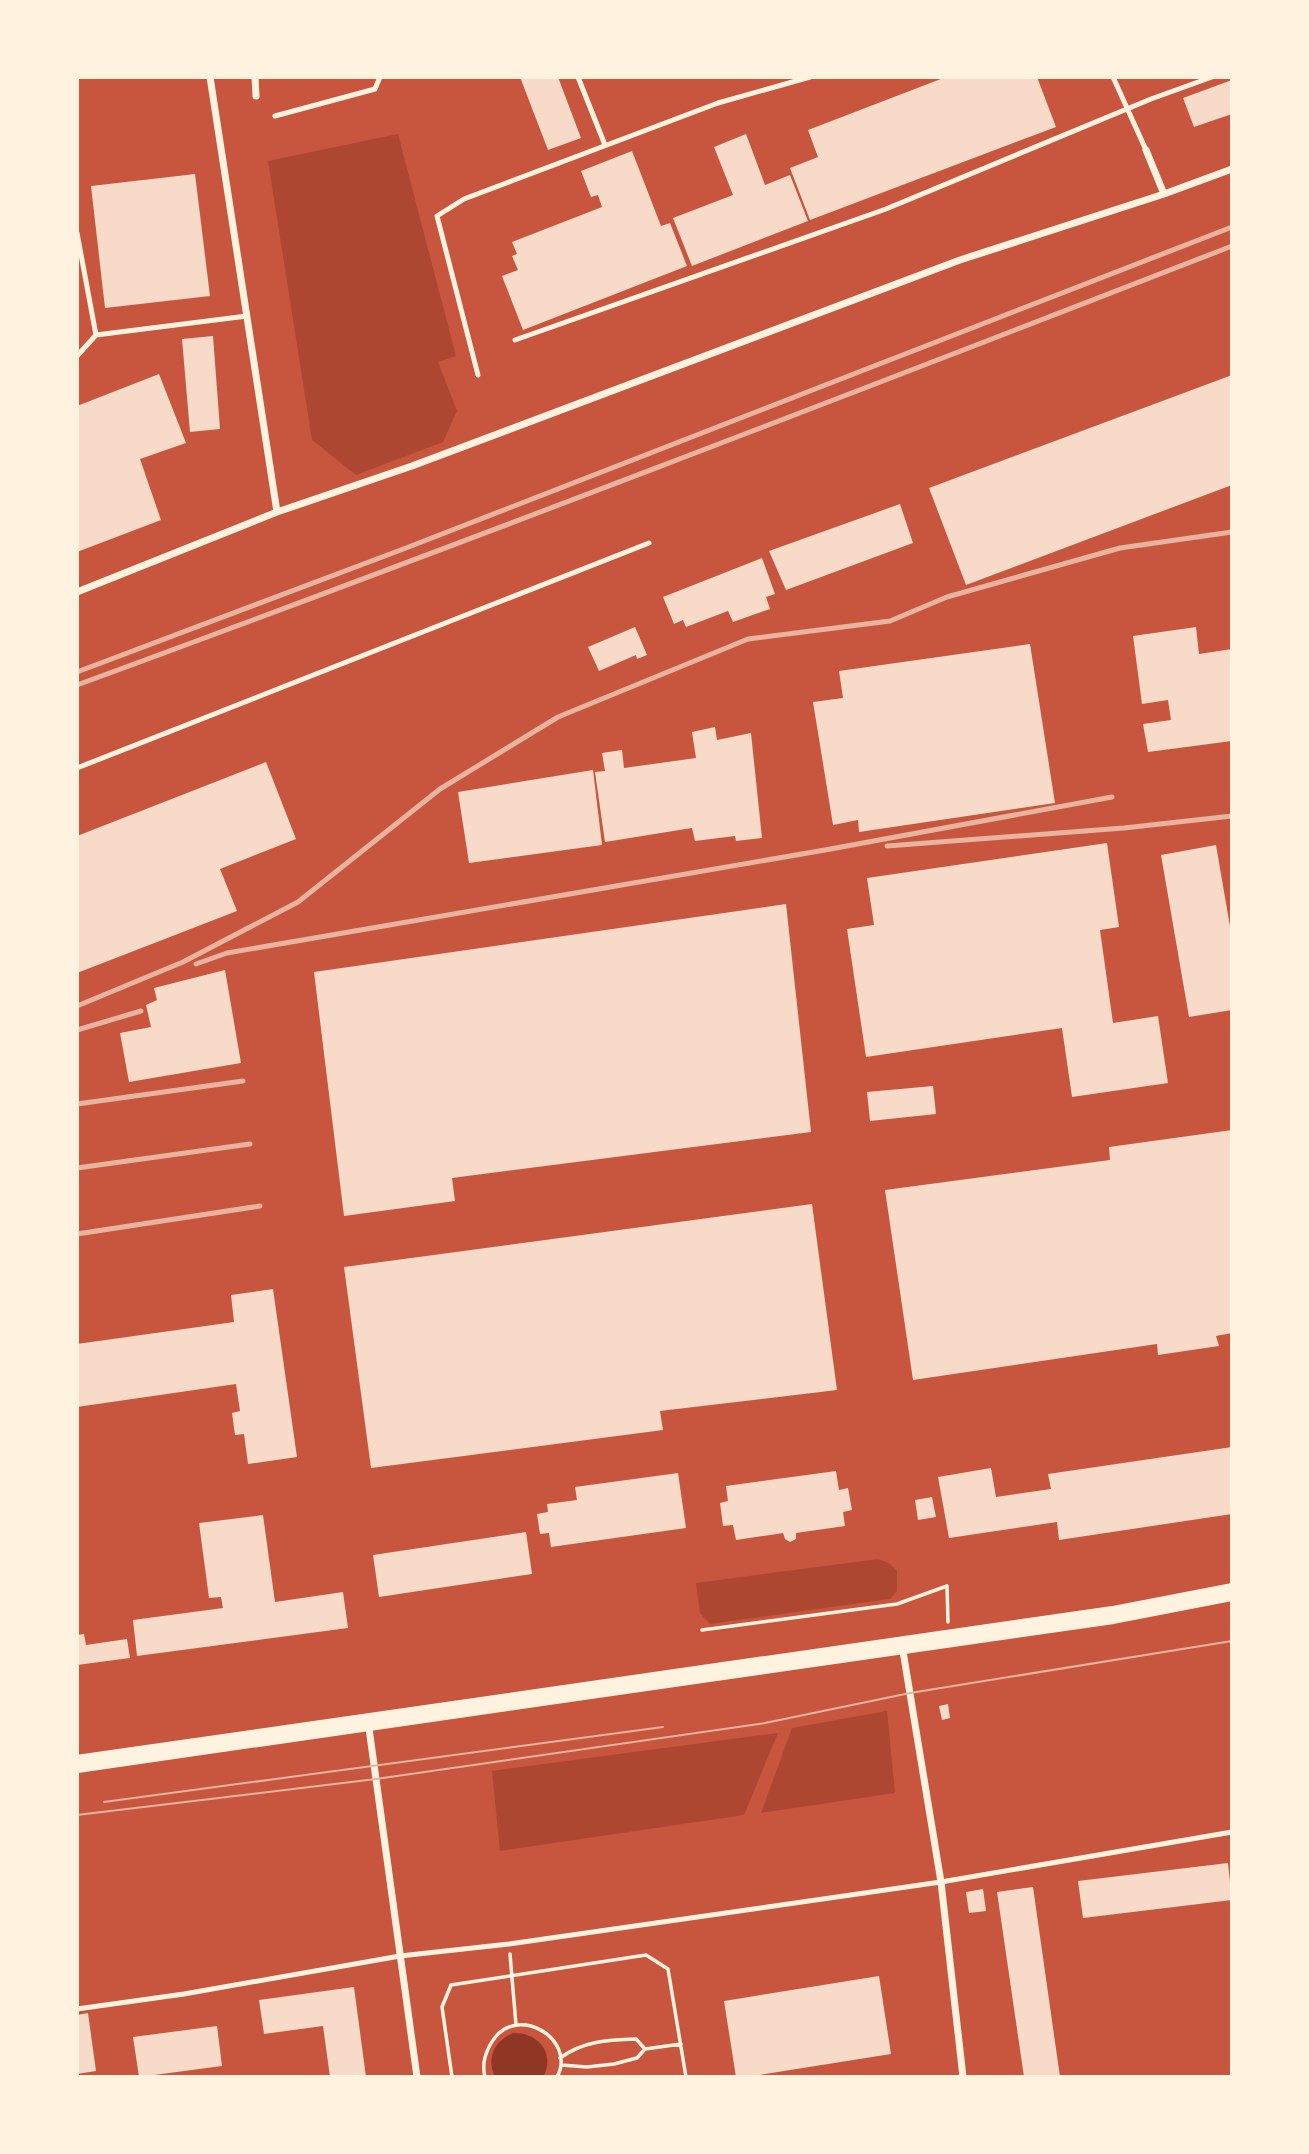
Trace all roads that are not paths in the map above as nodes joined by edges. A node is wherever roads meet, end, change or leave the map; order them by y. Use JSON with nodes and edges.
{"nodes":[{"id":1,"x":210,"y":77,"type":"edge"},
{"id":2,"x":255,"y":77,"type":"edge"},
{"id":3,"x":380,"y":77,"type":"edge"},
{"id":4,"x":578,"y":77,"type":"edge"},
{"id":5,"x":810,"y":77,"type":"edge"},
{"id":6,"x":1114,"y":77,"type":"edge"},
{"id":7,"x":1212,"y":77,"type":"edge"},
{"id":8,"x":256,"y":96,"type":"dead end"},
{"id":9,"x":1128,"y":109,"type":"junction"},
{"id":10,"x":275,"y":116,"type":"dead end"},
{"id":11,"x":605,"y":145,"type":"junction"},
{"id":12,"x":1146,"y":150,"type":"joint"},
{"id":13,"x":1232,"y":169,"type":"edge"},
{"id":14,"x":1164,"y":194,"type":"junction"},
{"id":15,"x":77,"y":233,"type":"edge"},
{"id":16,"x":247,"y":316,"type":"junction"},
{"id":17,"x":96,"y":335,"type":"junction"},
{"id":18,"x":515,"y":341,"type":"dead end"},
{"id":19,"x":77,"y":356,"type":"edge"},
{"id":20,"x":478,"y":375,"type":"dead end"},
{"id":21,"x":277,"y":512,"type":"junction"},
{"id":22,"x":649,"y":543,"type":"dead end"},
{"id":23,"x":77,"y":592,"type":"edge"},
{"id":24,"x":77,"y":768,"type":"edge"},
{"id":25,"x":1232,"y":1592,"type":"edge"},
{"id":26,"x":901,"y":1644,"type":"junction"},
{"id":27,"x":368,"y":1721,"type":"junction"},
{"id":28,"x":77,"y":1764,"type":"edge"},
{"id":29,"x":1232,"y":1832,"type":"edge"},
{"id":30,"x":941,"y":1882,"type":"junction"},
{"id":31,"x":400,"y":1956,"type":"junction"},
{"id":32,"x":77,"y":2009,"type":"edge"},
{"id":33,"x":417,"y":2077,"type":"edge"},
{"id":34,"x":963,"y":2077,"type":"edge"}],
"edges":[{"from":1,"to":16,"type":"street"},
{"from":2,"to":8,"type":"street"},
{"from":3,"to":10,"type":"lane"},
{"from":4,"to":11,"type":"lane"},
{"from":5,"to":11,"type":"lane"},
{"from":6,"to":9,"type":"lane"},
{"from":7,"to":9,"type":"lane"},
{"from":9,"to":12,"type":"lane"},
{"from":9,"to":18,"type":"lane"},
{"from":11,"to":20,"type":"lane"},
{"from":12,"to":14,"type":"street"},
{"from":13,"to":14,"type":"street"},
{"from":14,"to":21,"type":"street"},
{"from":15,"to":17,"type":"lane"},
{"from":16,"to":17,"type":"lane"},
{"from":16,"to":21,"type":"street"},
{"from":17,"to":19,"type":"lane"},
{"from":21,"to":23,"type":"street"},
{"from":22,"to":24,"type":"lane"},
{"from":25,"to":26,"type":"main road"},
{"from":26,"to":27,"type":"main road"},
{"from":26,"to":30,"type":"street"},
{"from":27,"to":28,"type":"main road"},
{"from":27,"to":31,"type":"street"},
{"from":29,"to":30,"type":"lane"},
{"from":30,"to":31,"type":"lane"},
{"from":30,"to":34,"type":"street"},
{"from":31,"to":32,"type":"lane"},
{"from":31,"to":33,"type":"street"}]}
